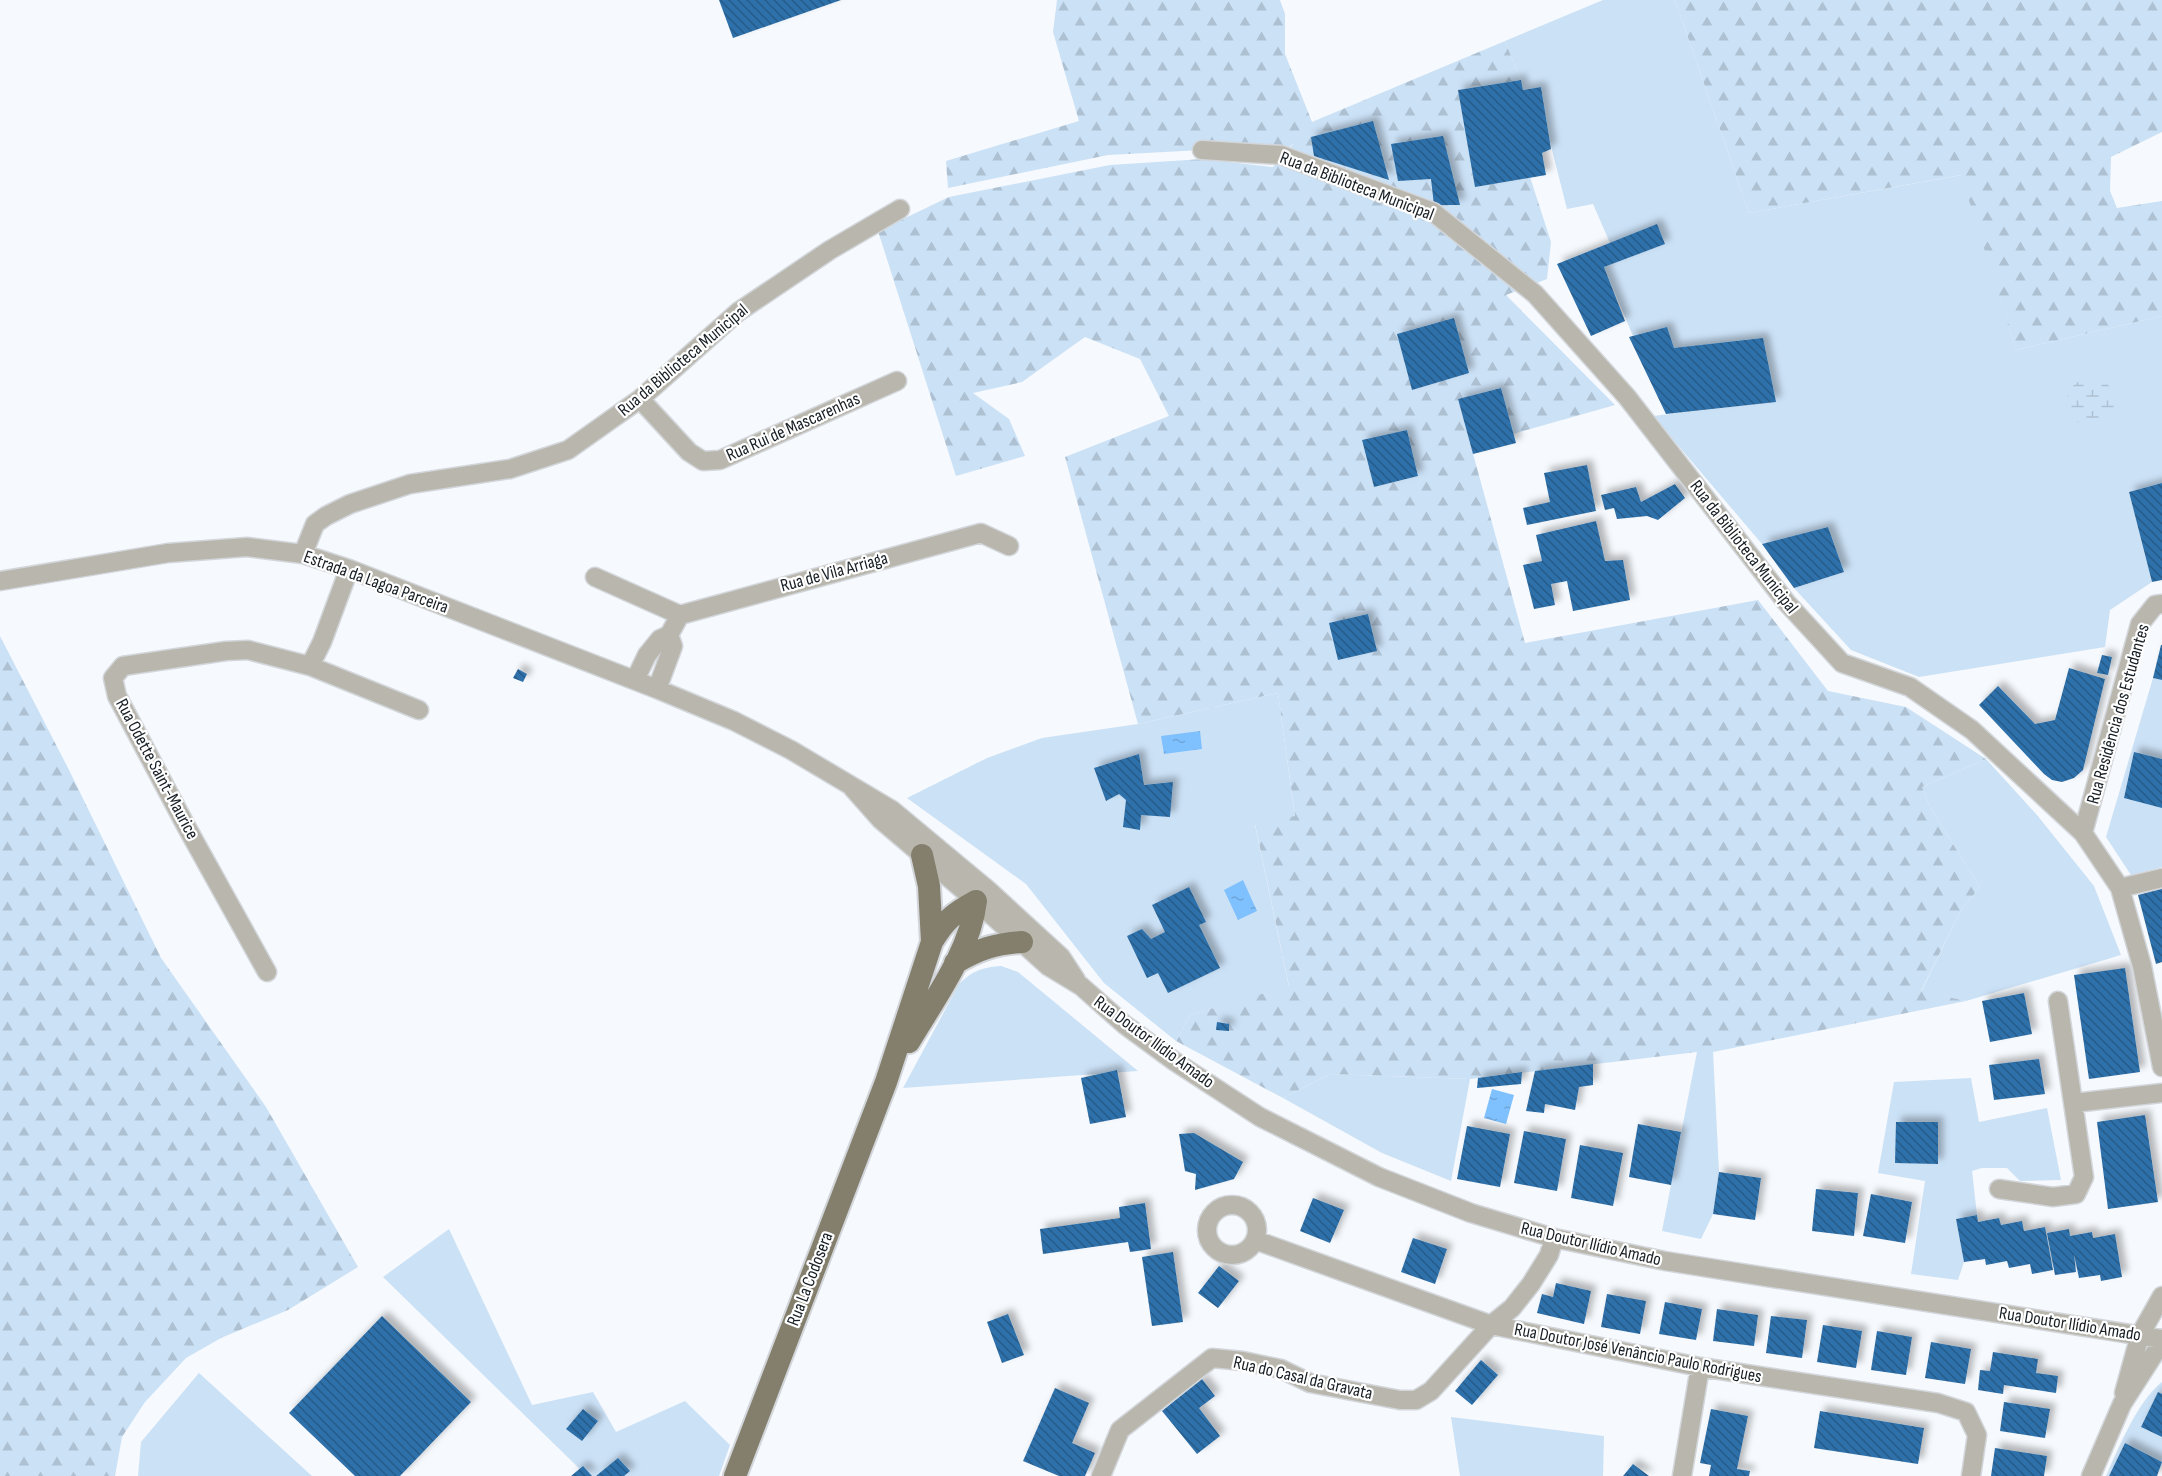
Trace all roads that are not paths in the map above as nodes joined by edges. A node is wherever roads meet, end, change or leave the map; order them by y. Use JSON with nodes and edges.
{"nodes":[{"id":1,"x":1202,"y":150,"type":"dead end"},
{"id":2,"x":900,"y":209,"type":"dead end"},
{"id":3,"x":897,"y":381,"type":"dead end"},
{"id":4,"x":640,"y":399,"type":"junction"},
{"id":5,"x":1009,"y":546,"type":"dead end"},
{"id":6,"x":303,"y":554,"type":"junction"},
{"id":7,"x":349,"y":569,"type":"junction"},
{"id":8,"x":596,"y":577,"type":"dead end"},
{"id":9,"x":0,"y":581,"type":"edge"},
{"id":10,"x":2162,"y":604,"type":"edge"},
{"id":11,"x":680,"y":615,"type":"junction"},
{"id":12,"x":669,"y":635,"type":"junction"},
{"id":13,"x":310,"y":666,"type":"junction"},
{"id":14,"x":635,"y":680,"type":"junction"},
{"id":15,"x":657,"y":689,"type":"junction"},
{"id":16,"x":419,"y":710,"type":"dead end"},
{"id":17,"x":734,"y":721,"type":"joint"},
{"id":18,"x":850,"y":785,"type":"junction"},
{"id":19,"x":2084,"y":832,"type":"junction"},
{"id":20,"x":922,"y":855,"type":"junction"},
{"id":21,"x":2162,"y":878,"type":"edge"},
{"id":22,"x":2120,"y":888,"type":"junction"},
{"id":23,"x":982,"y":896,"type":"junction"},
{"id":24,"x":932,"y":942,"type":"junction"},
{"id":25,"x":1022,"y":942,"type":"junction"},
{"id":26,"x":955,"y":963,"type":"junction"},
{"id":27,"x":267,"y":972,"type":"dead end"},
{"id":28,"x":1081,"y":986,"type":"junction"},
{"id":29,"x":2058,"y":1001,"type":"dead end"},
{"id":30,"x":2162,"y":1067,"type":"edge"},
{"id":31,"x":886,"y":1082,"type":"junction"},
{"id":32,"x":2162,"y":1093,"type":"edge"},
{"id":33,"x":2074,"y":1103,"type":"junction"},
{"id":34,"x":1999,"y":1189,"type":"dead end"},
{"id":35,"x":1554,"y":1238,"type":"junction"},
{"id":36,"x":1255,"y":1240,"type":"dead end"},
{"id":37,"x":2162,"y":1296,"type":"edge"},
{"id":38,"x":1491,"y":1324,"type":"junction"},
{"id":39,"x":2140,"y":1335,"type":"junction"},
{"id":40,"x":2162,"y":1340,"type":"edge"},
{"id":41,"x":1700,"y":1367,"type":"junction"},
{"id":42,"x":2122,"y":1404,"type":"junction"},
{"id":43,"x":735,"y":1476,"type":"edge"},
{"id":44,"x":1101,"y":1476,"type":"edge"},
{"id":45,"x":1682,"y":1476,"type":"edge"},
{"id":46,"x":1971,"y":1476,"type":"edge"},
{"id":47,"x":2091,"y":1476,"type":"edge"}],
"edges":[{"from":1,"to":19,"type":"street","name":"Rua da Biblioteca Municipal"},
{"from":2,"to":4,"type":"street","name":"Rua da Biblioteca Municipal"},
{"from":3,"to":4,"type":"street","name":"Rua Rui de Mascarenhas"},
{"from":4,"to":6,"type":"street","name":"Rua da Biblioteca Municipal"},
{"from":5,"to":11,"type":"street","name":"Rua de Vila Arriaga"},
{"from":6,"to":7,"type":"street","name":"Estrada da Lagoa Parceira"},
{"from":6,"to":9,"type":"street","name":"Estrada da Lagoa Parceira"},
{"from":7,"to":13,"type":"street"},
{"from":7,"to":14,"type":"street","name":"Estrada da Lagoa Parceira"},
{"from":8,"to":11,"type":"street"},
{"from":10,"to":19,"type":"street","name":"Rua Residência dos Estudantes"},
{"from":11,"to":12,"type":"street"},
{"from":12,"to":14,"type":"street"},
{"from":12,"to":15,"type":"street"},
{"from":13,"to":16,"type":"street"},
{"from":13,"to":27,"type":"street","name":"Rua Odette Saint-Maurice"},
{"from":14,"to":15,"type":"street","name":"Estrada da Lagoa Parceira"},
{"from":15,"to":17,"type":"street","name":"Estrada da Lagoa Parceira"},
{"from":17,"to":18,"type":"street","name":"Rua Doutor Ilídio Amado"},
{"from":18,"to":20,"type":"street","name":"Rua Doutor Ilídio Amado"},
{"from":18,"to":23,"type":"street","name":"Rua Doutor Ilídio Amado"},
{"from":19,"to":22,"type":"street","name":"Rua da Biblioteca Municipal"},
{"from":20,"to":23,"type":"street","name":"Rua Doutor Ilídio Amado"},
{"from":20,"to":24,"type":"main road"},
{"from":21,"to":22,"type":"street"},
{"from":22,"to":30,"type":"street","name":"Rua da Biblioteca Municipal"},
{"from":23,"to":24,"type":"main road"},
{"from":23,"to":25,"type":"street","name":"Rua Doutor Ilídio Amado"},
{"from":23,"to":26,"type":"main road"},
{"from":23,"to":28,"type":"street","name":"Rua Doutor Ilídio Amado"},
{"from":24,"to":31,"type":"main road"},
{"from":25,"to":26,"type":"main road"},
{"from":25,"to":28,"type":"street","name":"Rua Doutor Ilídio Amado"},
{"from":26,"to":31,"type":"main road"},
{"from":28,"to":35,"type":"street","name":"Rua Doutor Ilídio Amado"},
{"from":29,"to":33,"type":"street"},
{"from":31,"to":43,"type":"main road","name":"Rua La Codosera"},
{"from":32,"to":33,"type":"street"},
{"from":33,"to":34,"type":"street"},
{"from":35,"to":38,"type":"street"},
{"from":35,"to":39,"type":"street","name":"Rua Doutor Ilídio Amado"},
{"from":36,"to":38,"type":"street","name":"Rua Doutor José Venâncio Paulo Rodrigues"},
{"from":37,"to":39,"type":"street"},
{"from":38,"to":41,"type":"street","name":"Rua Doutor José Venâncio Paulo Rodrigues"},
{"from":38,"to":44,"type":"street","name":"Rua do Casal da Gravata"},
{"from":39,"to":40,"type":"street","name":"Rua Doutor Ilídio Amado"},
{"from":39,"to":42,"type":"street"},
{"from":40,"to":42,"type":"street"},
{"from":41,"to":45,"type":"street"},
{"from":41,"to":46,"type":"street","name":"Rua Doutor José Venâncio Paulo Rodrigues"},
{"from":42,"to":47,"type":"street"}]}
